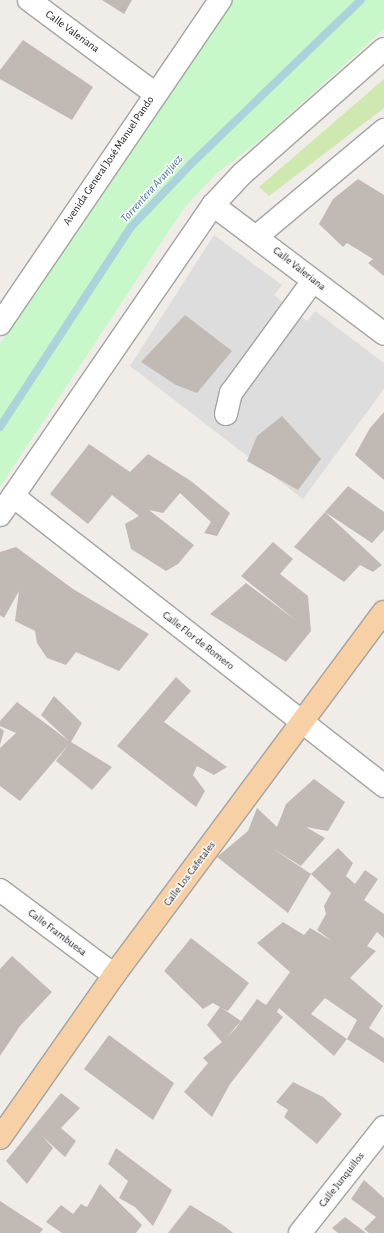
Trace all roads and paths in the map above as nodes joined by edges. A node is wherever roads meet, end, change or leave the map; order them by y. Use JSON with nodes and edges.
{"nodes":[{"id":1,"x":28,"y":0,"type":"edge"},
{"id":2,"x":220,"y":0,"type":"edge"},
{"id":3,"x":384,"y":49,"type":"edge"},
{"id":4,"x":154,"y":93,"type":"junction"},
{"id":5,"x":384,"y":130,"type":"edge"},
{"id":6,"x":213,"y":205,"type":"junction"},
{"id":7,"x":256,"y":237,"type":"junction"},
{"id":8,"x":313,"y":281,"type":"junction"},
{"id":9,"x":0,"y":324,"type":"edge"},
{"id":10,"x":384,"y":334,"type":"edge"},
{"id":11,"x":226,"y":414,"type":"dead end"},
{"id":12,"x":13,"y":496,"type":"junction"},
{"id":13,"x":0,"y":515,"type":"edge"},
{"id":14,"x":384,"y":612,"type":"edge"},
{"id":15,"x":304,"y":724,"type":"junction"},
{"id":16,"x":384,"y":786,"type":"edge"},
{"id":17,"x":0,"y":890,"type":"edge"},
{"id":18,"x":114,"y":975,"type":"junction"},
{"id":19,"x":384,"y":1128,"type":"edge"},
{"id":20,"x":0,"y":1138,"type":"edge"},
{"id":21,"x":300,"y":1233,"type":"edge"}],
"edges":[{"from":1,"to":4,"type":"street","name":"Calle Valeriana"},
{"from":2,"to":4,"type":"street","name":"Avenida General José Manuel Pando"},
{"from":3,"to":6,"type":"street"},
{"from":4,"to":9,"type":"street","name":"Avenida General José Manuel Pando"},
{"from":5,"to":7,"type":"street"},
{"from":6,"to":7,"type":"street","name":"Calle Valeriana"},
{"from":6,"to":12,"type":"street"},
{"from":7,"to":8,"type":"street","name":"Calle Valeriana"},
{"from":8,"to":10,"type":"street","name":"Calle Valeriana"},
{"from":8,"to":11,"type":"street"},
{"from":12,"to":13,"type":"street"},
{"from":12,"to":15,"type":"street","name":"Calle Flor de Romero"},
{"from":14,"to":15,"type":"main road","name":"Calle Los Cafetales"},
{"from":15,"to":16,"type":"street","name":"Calle Flor de Romero"},
{"from":15,"to":18,"type":"main road","name":"Calle Los Cafetales"},
{"from":17,"to":18,"type":"street","name":"Calle Frambuesa"},
{"from":18,"to":20,"type":"main road","name":"Calle Los Cafetales"},
{"from":19,"to":21,"type":"street","name":"Calle Junquillos"}]}
